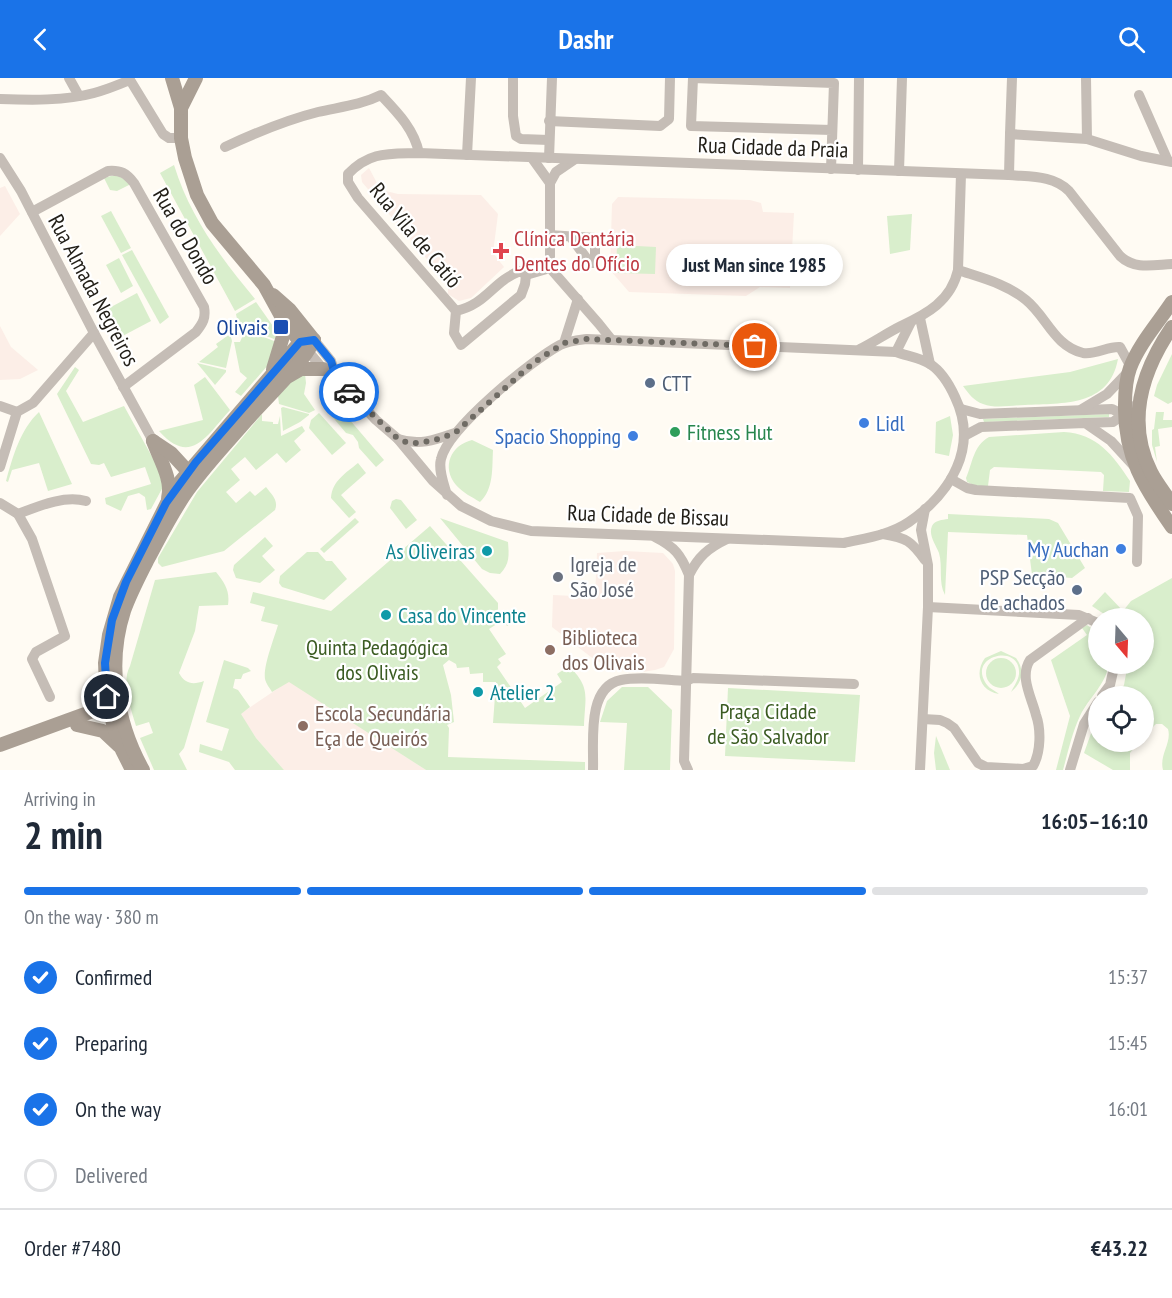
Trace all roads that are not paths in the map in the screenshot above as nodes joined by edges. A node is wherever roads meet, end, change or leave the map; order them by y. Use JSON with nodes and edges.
{"nodes":[{"id":1,"x":69,"y":78,"type":"edge"},
{"id":2,"x":172,"y":78,"type":"edge"},
{"id":3,"x":196,"y":78,"type":"edge"},
{"id":4,"x":471,"y":78,"type":"edge"},
{"id":5,"x":513,"y":78,"type":"edge"},
{"id":6,"x":552,"y":78,"type":"edge"},
{"id":7,"x":669,"y":78,"type":"edge"},
{"id":8,"x":859,"y":78,"type":"edge"},
{"id":9,"x":902,"y":78,"type":"edge"},
{"id":10,"x":1012,"y":78,"type":"edge"},
{"id":11,"x":1086,"y":78,"type":"edge"},
{"id":12,"x":1139,"y":95,"type":"dead end"},
{"id":13,"x":79,"y":96,"type":"junction"},
{"id":14,"x":0,"y":99,"type":"edge"},
{"id":15,"x":181,"y":108,"type":"junction"},
{"id":16,"x":549,"y":121,"type":"junction"},
{"id":17,"x":832,"y":130,"type":"junction"},
{"id":18,"x":1010,"y":134,"type":"junction"},
{"id":19,"x":182,"y":138,"type":"junction"},
{"id":20,"x":1087,"y":139,"type":"junction"},
{"id":21,"x":549,"y":140,"type":"junction"},
{"id":22,"x":225,"y":147,"type":"dead end"},
{"id":23,"x":419,"y":153,"type":"junction"},
{"id":24,"x":467,"y":155,"type":"junction"},
{"id":25,"x":0,"y":158,"type":"edge"},
{"id":26,"x":532,"y":158,"type":"junction"},
{"id":27,"x":549,"y":158,"type":"junction"},
{"id":28,"x":575,"y":159,"type":"junction"},
{"id":29,"x":1170,"y":162,"type":"edge"},
{"id":30,"x":831,"y":169,"type":"junction"},
{"id":31,"x":858,"y":170,"type":"junction"},
{"id":32,"x":899,"y":171,"type":"junction"},
{"id":33,"x":961,"y":174,"type":"junction"},
{"id":34,"x":1009,"y":175,"type":"junction"},
{"id":35,"x":348,"y":182,"type":"joint"},
{"id":36,"x":550,"y":183,"type":"junction"},
{"id":37,"x":32,"y":212,"type":"junction"},
{"id":38,"x":549,"y":235,"type":"junction"},
{"id":39,"x":570,"y":236,"type":"dead end"},
{"id":40,"x":1172,"y":264,"type":"edge"},
{"id":41,"x":550,"y":268,"type":"junction"},
{"id":42,"x":958,"y":270,"type":"junction"},
{"id":43,"x":526,"y":274,"type":"junction"},
{"id":44,"x":268,"y":291,"type":"junction"},
{"id":45,"x":578,"y":300,"type":"junction"},
{"id":46,"x":1172,"y":302,"type":"edge"},
{"id":47,"x":456,"y":311,"type":"junction"},
{"id":48,"x":280,"y":316,"type":"junction"},
{"id":49,"x":915,"y":320,"type":"junction"},
{"id":50,"x":1172,"y":327,"type":"edge"},
{"id":51,"x":94,"y":333,"type":"junction"},
{"id":52,"x":610,"y":339,"type":"junction"},
{"id":53,"x":564,"y":343,"type":"junction"},
{"id":54,"x":308,"y":345,"type":"junction"},
{"id":55,"x":859,"y":350,"type":"junction"},
{"id":56,"x":896,"y":352,"type":"junction"},
{"id":57,"x":930,"y":364,"type":"junction"},
{"id":58,"x":1130,"y":368,"type":"junction"},
{"id":59,"x":323,"y":369,"type":"junction"},
{"id":60,"x":336,"y":377,"type":"junction"},
{"id":61,"x":276,"y":379,"type":"junction"},
{"id":62,"x":123,"y":387,"type":"junction"},
{"id":63,"x":1140,"y":402,"type":"junction"},
{"id":64,"x":0,"y":406,"type":"edge"},
{"id":65,"x":961,"y":409,"type":"junction"},
{"id":66,"x":1082,"y":409,"type":"junction"},
{"id":67,"x":17,"y":412,"type":"junction"},
{"id":68,"x":1125,"y":414,"type":"junction"},
{"id":69,"x":1085,"y":423,"type":"junction"},
{"id":70,"x":1139,"y":426,"type":"junction"},
{"id":71,"x":455,"y":433,"type":"junction"},
{"id":72,"x":964,"y":436,"type":"junction"},
{"id":73,"x":398,"y":439,"type":"junction"},
{"id":74,"x":153,"y":441,"type":"joint"},
{"id":75,"x":212,"y":443,"type":"junction"},
{"id":76,"x":165,"y":456,"type":"junction"},
{"id":77,"x":1134,"y":466,"type":"junction"},
{"id":78,"x":0,"y":467,"type":"edge"},
{"id":79,"x":190,"y":476,"type":"junction"},
{"id":80,"x":951,"y":478,"type":"junction"},
{"id":81,"x":447,"y":495,"type":"junction"},
{"id":82,"x":86,"y":501,"type":"dead end"},
{"id":83,"x":0,"y":502,"type":"edge"},
{"id":84,"x":166,"y":503,"type":"junction"},
{"id":85,"x":1172,"y":504,"type":"edge"},
{"id":86,"x":926,"y":509,"type":"junction"},
{"id":87,"x":18,"y":514,"type":"junction"},
{"id":88,"x":1172,"y":527,"type":"edge"},
{"id":89,"x":883,"y":534,"type":"junction"},
{"id":90,"x":652,"y":536,"type":"junction"},
{"id":91,"x":728,"y":539,"type":"junction"},
{"id":92,"x":1137,"y":562,"type":"dead end"},
{"id":93,"x":928,"y":566,"type":"junction"},
{"id":94,"x":689,"y":575,"type":"junction"},
{"id":95,"x":928,"y":607,"type":"junction"},
{"id":96,"x":1088,"y":619,"type":"edge"},
{"id":97,"x":1088,"y":624,"type":"edge"},
{"id":98,"x":105,"y":672,"type":"junction"},
{"id":99,"x":686,"y":681,"type":"junction"},
{"id":100,"x":854,"y":684,"type":"dead end"},
{"id":101,"x":50,"y":697,"type":"dead end"},
{"id":102,"x":113,"y":710,"type":"junction"},
{"id":103,"x":1088,"y":718,"type":"edge"},
{"id":104,"x":923,"y":719,"type":"junction"},
{"id":105,"x":76,"y":721,"type":"junction"},
{"id":106,"x":0,"y":745,"type":"edge"},
{"id":107,"x":122,"y":748,"type":"junction"},
{"id":108,"x":132,"y":770,"type":"edge"},
{"id":109,"x":143,"y":770,"type":"edge"},
{"id":110,"x":593,"y":770,"type":"edge"},
{"id":111,"x":688,"y":770,"type":"edge"},
{"id":112,"x":920,"y":770,"type":"edge"},
{"id":113,"x":1070,"y":770,"type":"edge"}],
"edges":[{"from":1,"to":13,"type":"street"},
{"from":2,"to":15,"type":"main road","name":"Rua Cidade de Bissau"},
{"from":3,"to":15,"type":"main road","name":"Rua Cidade de Bissau"},
{"from":4,"to":24,"type":"street"},
{"from":5,"to":21,"type":"street"},
{"from":6,"to":16,"type":"street"},
{"from":7,"to":16,"type":"street"},
{"from":8,"to":31,"type":"street"},
{"from":9,"to":32,"type":"street"},
{"from":10,"to":18,"type":"street"},
{"from":11,"to":20,"type":"street"},
{"from":12,"to":29,"type":"street"},
{"from":13,"to":14,"type":"street"},
{"from":13,"to":19,"type":"street"},
{"from":15,"to":19,"type":"main road","name":"Rua Cidade de Bissau"},
{"from":16,"to":21,"type":"street"},
{"from":17,"to":17,"type":"street"},
{"from":17,"to":30,"type":"street"},
{"from":18,"to":20,"type":"street"},
{"from":18,"to":34,"type":"street"},
{"from":19,"to":44,"type":"main road","name":"Rua Cidade de Bissau"},
{"from":20,"to":29,"type":"street"},
{"from":21,"to":27,"type":"street"},
{"from":22,"to":23,"type":"street"},
{"from":23,"to":24,"type":"street","name":"Rua Cidade da Praia"},
{"from":23,"to":35,"type":"street","name":"Rua Cidade da Praia"},
{"from":24,"to":26,"type":"street","name":"Rua Cidade da Praia"},
{"from":25,"to":37,"type":"street","name":"Rua Almada Negreiros"},
{"from":26,"to":27,"type":"street","name":"Rua Cidade da Praia"},
{"from":26,"to":36,"type":"street"},
{"from":27,"to":28,"type":"street","name":"Rua Cidade da Praia"},
{"from":28,"to":30,"type":"street","name":"Rua Cidade da Praia"},
{"from":28,"to":36,"type":"street"},
{"from":30,"to":31,"type":"street","name":"Rua Cidade da Praia"},
{"from":31,"to":32,"type":"street","name":"Rua Cidade da Praia"},
{"from":32,"to":33,"type":"street","name":"Rua Cidade da Praia"},
{"from":33,"to":34,"type":"street","name":"Rua Cidade da Praia"},
{"from":33,"to":42,"type":"street"},
{"from":34,"to":40,"type":"street","name":"Rua Cidade da Praia"},
{"from":35,"to":47,"type":"street","name":"Rua Vila de Catió"},
{"from":36,"to":38,"type":"street"},
{"from":37,"to":51,"type":"street","name":"Rua Almada Negreiros"},
{"from":37,"to":62,"type":"street","name":"Rua do Dondo"},
{"from":38,"to":39,"type":"street"},
{"from":38,"to":41,"type":"street"},
{"from":41,"to":43,"type":"street","name":"Rua Vila de Catió"},
{"from":41,"to":45,"type":"street"},
{"from":42,"to":49,"type":"street"},
{"from":42,"to":58,"type":"street"},
{"from":43,"to":47,"type":"street","name":"Rua Vila de Catió"},
{"from":43,"to":47,"type":"street","name":"Rua Vila de Catió"},
{"from":44,"to":48,"type":"main road","name":"Rua Cidade de Bissau"},
{"from":44,"to":54,"type":"main road","name":"Rua Cidade de Bissau"},
{"from":45,"to":52,"type":"street"},
{"from":45,"to":53,"type":"street"},
{"from":46,"to":58,"type":"main road"},
{"from":48,"to":54,"type":"main road","name":"Rua Cidade de Bissau"},
{"from":48,"to":61,"type":"main road"},
{"from":49,"to":55,"type":"street"},
{"from":49,"to":56,"type":"street"},
{"from":49,"to":57,"type":"street"},
{"from":50,"to":63,"type":"main road"},
{"from":51,"to":62,"type":"street","name":"Rua Almada Negreiros"},
{"from":51,"to":67,"type":"street"},
{"from":52,"to":53,"type":"street"},
{"from":52,"to":55,"type":"street"},
{"from":53,"to":71,"type":"street"},
{"from":54,"to":59,"type":"street","name":"Rua Cidade de Bissau"},
{"from":54,"to":60,"type":"street","name":"Rua Cidade de Bissau"},
{"from":54,"to":61,"type":"main road"},
{"from":55,"to":56,"type":"street"},
{"from":56,"to":57,"type":"street"},
{"from":57,"to":65,"type":"street","name":"Rua Cidade de Bissau"},
{"from":58,"to":66,"type":"street"},
{"from":58,"to":68,"type":"main road"},
{"from":59,"to":60,"type":"street","name":"Rua Cidade de Bissau"},
{"from":59,"to":61,"type":"main road"},
{"from":60,"to":73,"type":"street","name":"Rua Cidade de Bissau"},
{"from":61,"to":75,"type":"main road"},
{"from":61,"to":79,"type":"main road"},
{"from":62,"to":74,"type":"street","name":"Rua Almada Negreiros"},
{"from":63,"to":68,"type":"street"},
{"from":63,"to":70,"type":"main road"},
{"from":64,"to":67,"type":"street"},
{"from":65,"to":66,"type":"street"},
{"from":65,"to":72,"type":"street","name":"Rua Cidade de Bissau"},
{"from":66,"to":68,"type":"street"},
{"from":67,"to":78,"type":"street"},
{"from":68,"to":69,"type":"street"},
{"from":68,"to":70,"type":"street"},
{"from":68,"to":77,"type":"main road"},
{"from":69,"to":72,"type":"street"},
{"from":69,"to":77,"type":"street"},
{"from":70,"to":85,"type":"main road"},
{"from":71,"to":73,"type":"street"},
{"from":71,"to":81,"type":"street"},
{"from":72,"to":80,"type":"street","name":"Rua Cidade de Bissau"},
{"from":73,"to":81,"type":"street","name":"Rua Cidade de Bissau"},
{"from":74,"to":76,"type":"main road"},
{"from":75,"to":76,"type":"main road"},
{"from":75,"to":79,"type":"main road"},
{"from":76,"to":79,"type":"main road"},
{"from":76,"to":84,"type":"main road"},
{"from":77,"to":88,"type":"main road"},
{"from":79,"to":84,"type":"main road"},
{"from":79,"to":102,"type":"main road"},
{"from":80,"to":86,"type":"street","name":"Rua Cidade de Bissau"},
{"from":80,"to":92,"type":"street"},
{"from":81,"to":90,"type":"street","name":"Rua Cidade de Bissau"},
{"from":82,"to":87,"type":"street"},
{"from":83,"to":87,"type":"street"},
{"from":84,"to":98,"type":"main road"},
{"from":86,"to":89,"type":"street","name":"Rua Cidade de Bissau"},
{"from":86,"to":93,"type":"street"},
{"from":87,"to":101,"type":"street"},
{"from":89,"to":91,"type":"street","name":"Rua Cidade de Bissau"},
{"from":89,"to":93,"type":"street"},
{"from":90,"to":91,"type":"street","name":"Rua Cidade de Bissau"},
{"from":90,"to":94,"type":"street"},
{"from":91,"to":94,"type":"street"},
{"from":93,"to":95,"type":"street"},
{"from":94,"to":99,"type":"street"},
{"from":95,"to":96,"type":"street"},
{"from":95,"to":104,"type":"street"},
{"from":97,"to":104,"type":"street"},
{"from":98,"to":102,"type":"main road"},
{"from":98,"to":105,"type":"main road"},
{"from":99,"to":100,"type":"street"},
{"from":99,"to":110,"type":"street"},
{"from":99,"to":111,"type":"street"},
{"from":102,"to":105,"type":"main road"},
{"from":102,"to":107,"type":"main road"},
{"from":102,"to":109,"type":"main road"},
{"from":103,"to":113,"type":"street"},
{"from":104,"to":112,"type":"street"},
{"from":105,"to":106,"type":"main road"},
{"from":105,"to":107,"type":"main road"},
{"from":107,"to":108,"type":"main road"}]}
